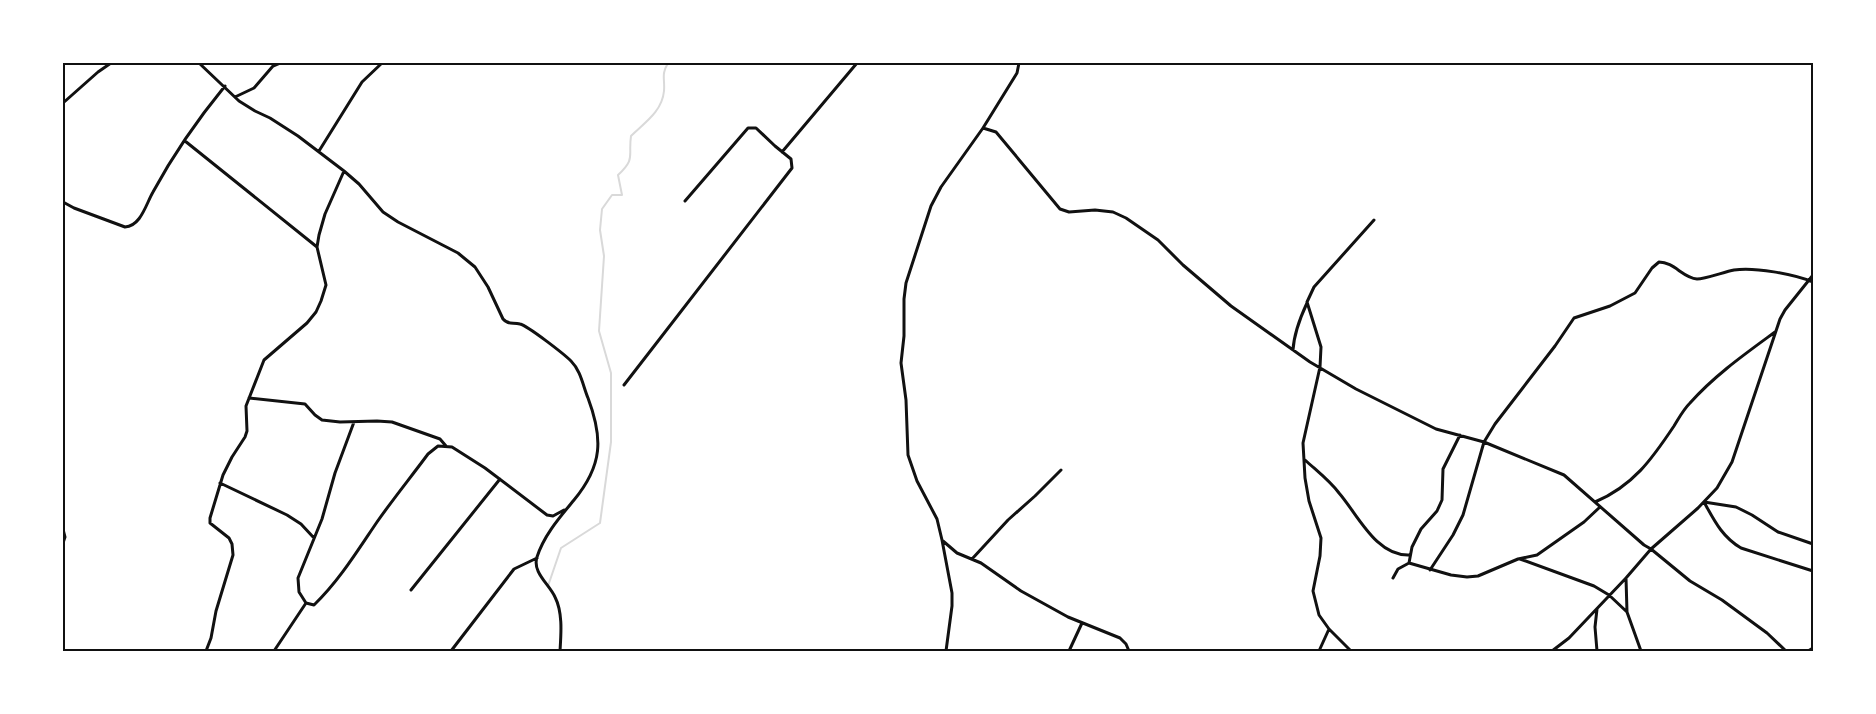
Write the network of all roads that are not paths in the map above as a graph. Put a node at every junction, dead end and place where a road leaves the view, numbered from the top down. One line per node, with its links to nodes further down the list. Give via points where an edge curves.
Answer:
1 (111, 63): 9 (street)
2 (199, 63): 7 (street)
3 (280, 63): 8 (street, via 254,88)
4 (382, 63): 12 (street, via 362,82)
5 (856, 63): 13 (street)
6 (1019, 63): 10 (street, via 1017,74)
7 (225, 86): 8 (street); 11 (street)
8 (235, 97): 12 (street)
9 (63, 103)
10 (983, 128): 23 (street, via 996,132 1060,209 1113,212 1126,218 1158,240 1231,306); 41 (street, via 931,206 904,299 901,363 908,455 937,519)
11 (185, 141): 16 (street, via 136,223 129,227); 18 (street)
12 (319, 151): 14 (street)
13 (782, 152): 15 (street, via 756,128 748,128); 25 (street, via 791,159 792,168)
14 (344, 171): 18 (street, via 325,214); 38 (street, via 383,212 458,253 475,267 503,320 521,324 572,362 595,417 599,440 588,479)
15 (685, 201)
16 (63, 202)
17 (1374, 220): 21 (street, via 1314,287)
18 (317, 248): 26 (street, via 326,285 316,312 264,360)
19 (1813, 275): 20 (street)
20 (1811, 281): 22 (street, via 1785,310); 29 (street, via 1788,273 1737,269 1700,279 1667,262 1659,262 1635,293 1574,318)
21 (1307, 302): 23 (street); 24 (street, via 1321,347)
22 (1777, 330): 35 (street, via 1704,388 1628,484); 36 (street, via 1732,462)
23 (1293, 350): 24 (street)
24 (1320, 367): 28 (street, via 1385,405 1436,429); 31 (street, via 1303,443)
25 (624, 385)
26 (249, 398): 27 (street, via 302,403 322,420); 34 (street, via 245,437)
27 (354, 421): 30 (street, via 392,422 440,439); 40 (street)
28 (1460, 435): 29 (street); 45 (street, via 1443,469 1442,500 1421,529)
29 (1484, 442): 35 (street, via 1564,475); 50 (street, via 1463,515)
30 (447, 446): 33 (street); 56 (street, via 438,446 428,454 322,597 314,604)
31 (1305, 460): 45 (street, via 1338,490 1375,540 1389,551); 60 (street, via 1309,501 1321,538 1312,591 1319,615)
32 (1061, 470): 47 (street)
33 (500, 479): 38 (street, via 547,515); 54 (street)
34 (220, 483): 40 (street, via 287,515); 62 (street, via 210,523 229,538 233,555)
35 (1595, 502): 37 (street)
36 (1704, 502): 43 (street, via 1736,507 1778,532); 44 (street); 51 (street, via 1730,542)
37 (1600, 507): 44 (street); 48 (street, via 1537,555)
38 (566, 510): 46 (street)
39 (63, 529): 42 (street)
40 (314, 538): 56 (street, via 298,578)
41 (942, 540): 47 (street); 66 (street, via 952,593)
42 (63, 543)
43 (1813, 544)
44 (1651, 549): 53 (street); 74 (street)
45 (1409, 555): 49 (street)
46 (537, 558): 64 (street, via 514,569); 65 (street, via 538,572 559,612)
47 (972, 559): 59 (street, via 1021,591)
48 (1518, 559): 50 (street, via 1467,578); 55 (street, via 1594,586)
49 (1409, 563): 50 (street); 52 (street, via 1398,568)
50 (1430, 570)
51 (1813, 571)
52 (1393, 578)
53 (1626, 578): 55 (street); 58 (street)
54 (411, 590)
55 (1608, 595): 57 (street); 58 (street)
56 (306, 603): 63 (street)
57 (1596, 609): 71 (street); 72 (street)
58 (1627, 612): 73 (street)
59 (1082, 623): 67 (street); 68 (street, via 1120,638)
60 (1329, 630): 69 (street); 70 (street)
61 (1813, 648): 75 (street)
62 (206, 651)
63 (274, 651)
64 (451, 651)
65 (560, 651)
66 (946, 651)
67 (1069, 651)
68 (1129, 651)
69 (1319, 651)
70 (1352, 651)
71 (1552, 651)
72 (1597, 651)
73 (1641, 651)
74 (1786, 651)
75 (1808, 651)

